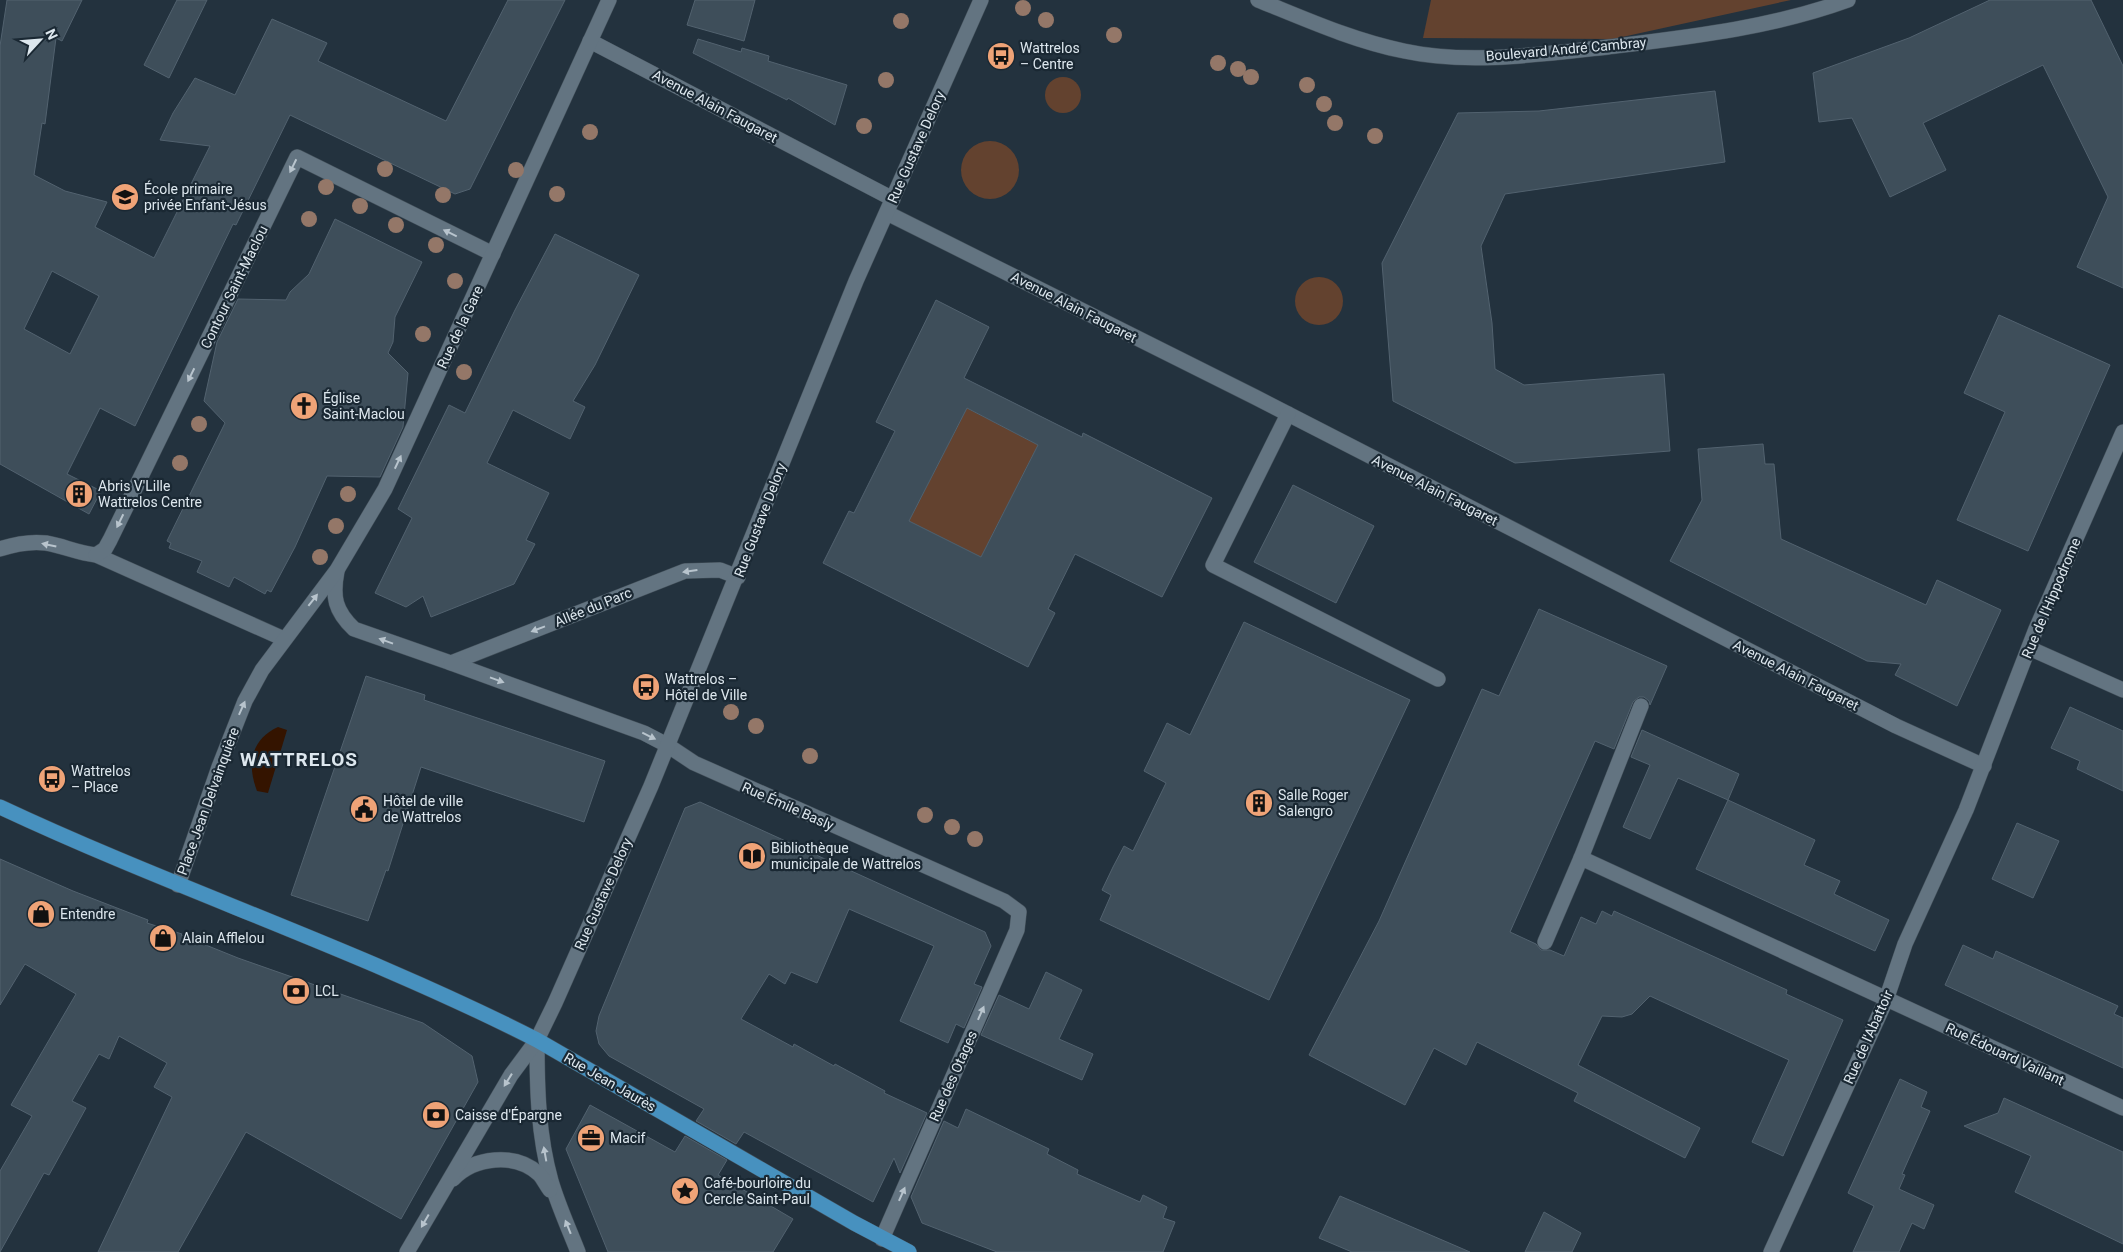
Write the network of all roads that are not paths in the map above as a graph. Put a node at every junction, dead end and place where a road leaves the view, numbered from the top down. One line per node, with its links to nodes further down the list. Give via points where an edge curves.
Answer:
1 (609, 0): 5 (street, Rue de la Gare)
2 (981, 0): 6 (street, Rue Gustave Delory)
3 (1258, 0): 4 (street, Boulevard André Cambray, via 1341,32 1404,51 1478,56 1562,52 1726,31 1820,10)
4 (1848, 0)
5 (590, 41): 6 (street, Avenue Alain Faugaret); 7 (street, Rue de la Gare)
6 (890, 206): 8 (street, Avenue Alain Faugaret); 13 (street, Rue Gustave Delory, via 825,355)
7 (493, 254): 11 (street, Contour Saint-Maclou, one-way to 11, via 297,157 110,540); 12 (street, Rue de la Gare, one-way to 7, via 385,489)
8 (1288, 414): 17 (street, via 1213,565); 21 (street, Avenue Alain Faugaret, via 1896,726)
9 (2123, 432): 15 (street, Rue de l'Hippodrome)
10 (0, 549): 11 (street, one-way to 10, via 79,554 48,543 29,542)
11 (96, 555): 14 (street)
12 (337, 570): 14 (street, Rue de la Gare, one-way to 12); 16 (street, one-way to 12, via 354,629 342,618 336,605 334,586)
13 (738, 577): 16 (street, Allée du Parc, one-way to 16, via 720,570 685,571); 20 (street, Rue Gustave Delory)
14 (284, 639): 24 (street, Place Jean Delvainquière, one-way to 14, via 236,722 262,670)
15 (2029, 648): 18 (street); 21 (street, Rue de l'Hippodrome)
16 (451, 663): 20 (street, one-way to 20, via 644,733)
17 (1438, 679)
18 (2123, 690)
19 (1641, 706): 23 (street)
20 (667, 745): 25 (street, Rue Émile Basly, via 694,763 1004,901); 29 (street, Rue Gustave Delory)
21 (1984, 766): 28 (street, Rue de l'Abattoir, via 1905,944)
22 (0, 807): 24 (main road, Place Jean Delvainquière)
23 (1580, 858): 27 (street); 28 (street, Rue Édouard Vaillant)
24 (178, 885): 26 (main road, Place Jean Delvainquière)
25 (1019, 912): 33 (street, Rue des Otages, one-way to 25, via 1017,930)
26 (300, 935): 29 (main road, Rue Jean Jaurès, via 440,993)
27 (1545, 942)
28 (1886, 1000): 30 (street, Rue Édouard Vaillant); 37 (street, Rue de l'Abattoir)
29 (537, 1040): 31 (street, one-way to 31, via 511,1075); 32 (street, one-way to 29, via 545,1156 540,1120); 33 (main road, Rue Jean Jaurès)
30 (2123, 1108)
31 (443, 1189): 32 (street, via 460,1171 477,1163 494,1159 512,1161 539,1174); 34 (street, one-way to 34)
32 (558, 1202): 35 (street, one-way to 32)
33 (882, 1238): 36 (main road, Rue Jean Jaurès)
34 (407, 1252)
35 (578, 1252)
36 (909, 1252)
37 (1771, 1252)

